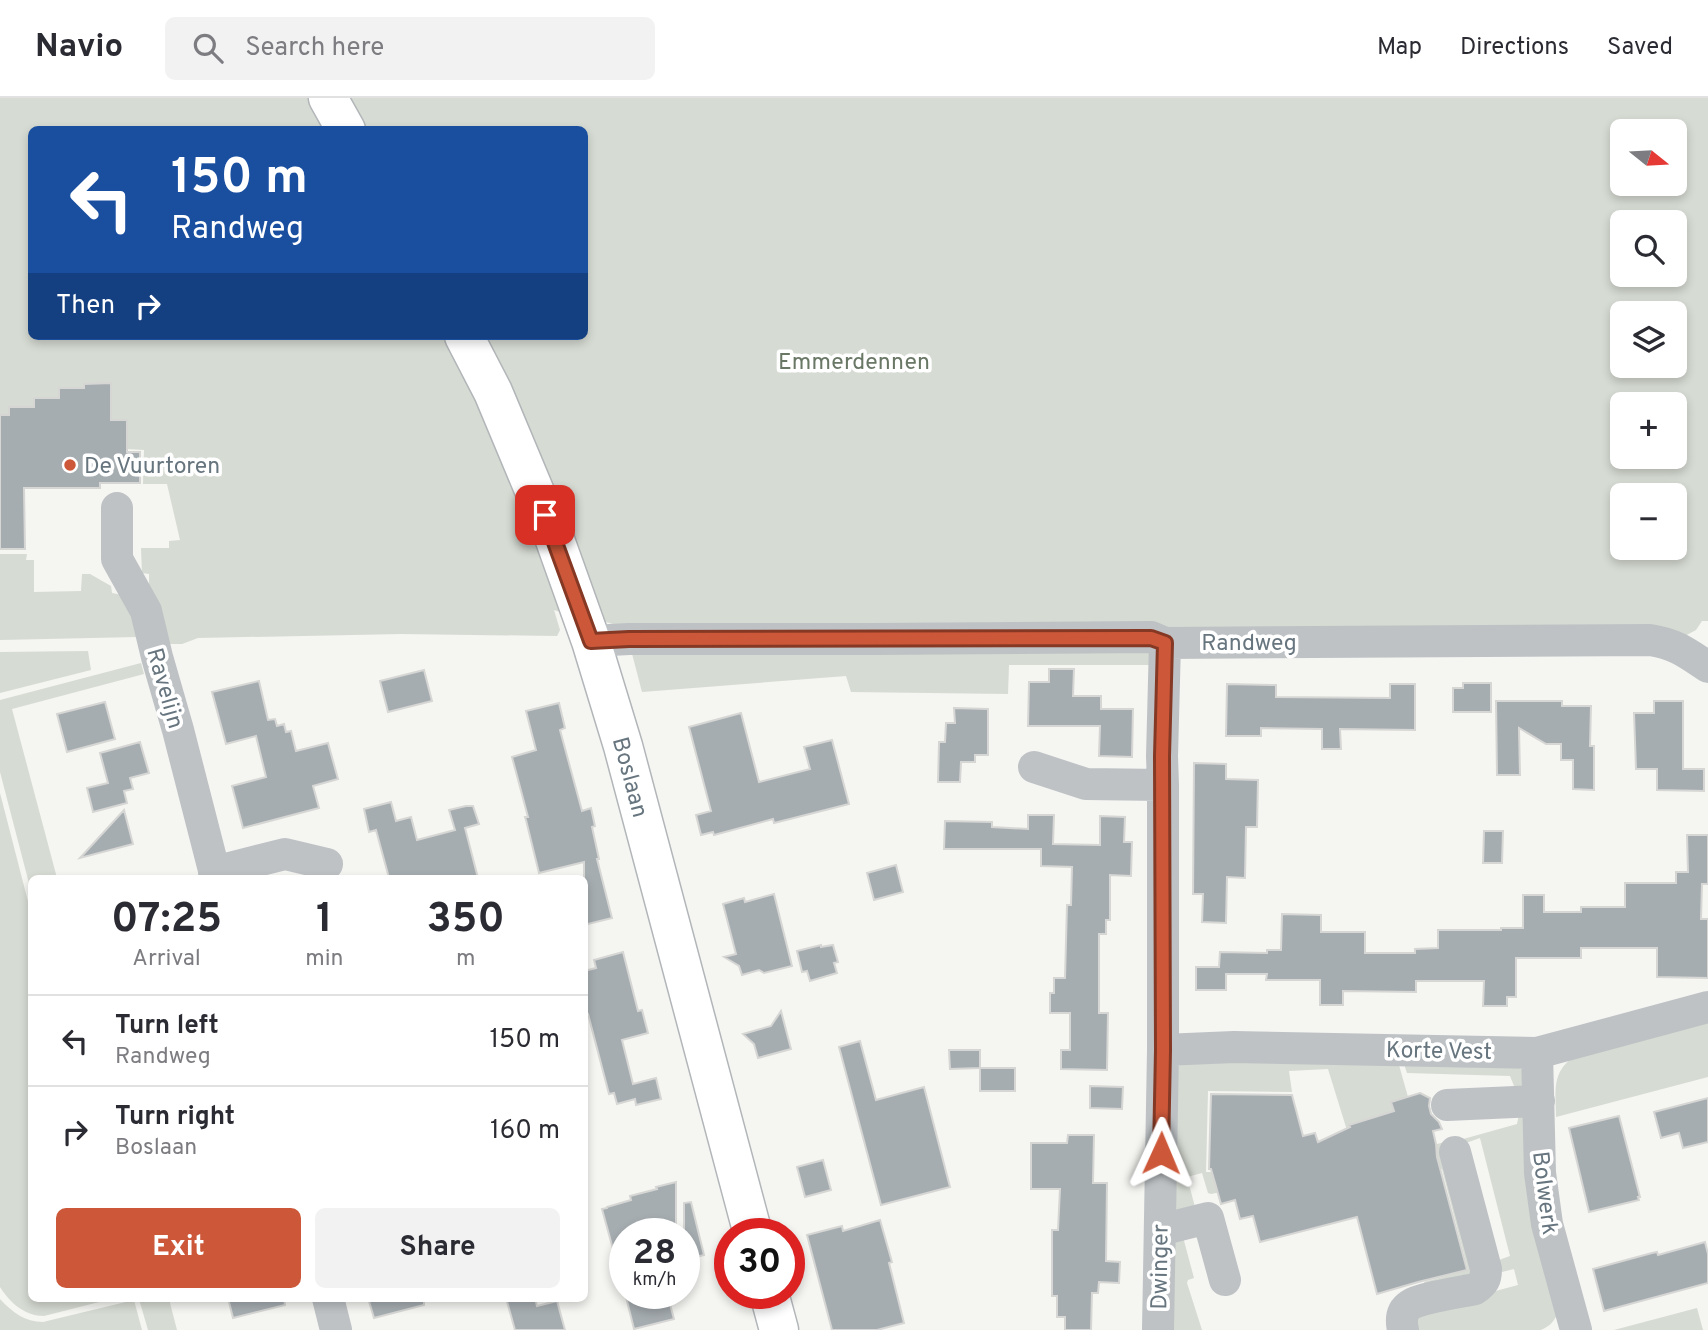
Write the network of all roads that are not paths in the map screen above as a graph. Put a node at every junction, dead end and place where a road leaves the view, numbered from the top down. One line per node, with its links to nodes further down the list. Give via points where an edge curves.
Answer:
1 (328, 98): 2 (main road)
2 (344, 126)
3 (466, 340): 5 (main road, Boslaan, via 493,391 555,540)
4 (117, 508): 11 (street, Ravelijn, via 117,559 145,611)
5 (591, 641): 6 (street, Randweg, via 1151,638); 18 (main road, Boslaan)
6 (1165, 643): 7 (street, Randweg, via 1650,640); 9 (street, Dwinger)
7 (1703, 654)
8 (1034, 767): 9 (street, via 1086,784)
9 (1163, 785): 13 (street, Dwinger)
10 (327, 864): 11 (street, Ravelijn, via 285,854)
11 (215, 875)
12 (1708, 1007): 14 (street, Korte Vest)
13 (1163, 1050): 14 (street, Korte Vest, via 1234,1047); 19 (street, Dwinger)
14 (1537, 1053): 15 (street, Bolwerk)
15 (1539, 1101): 16 (street); 27 (street, Bolwerk, via 1540,1173 1547,1224)
16 (1447, 1105)
17 (1455, 1152): 26 (street, via 1486,1277 1475,1289 1408,1306)
18 (749, 1218)
19 (1160, 1230): 20 (street, via 1208,1218); 25 (street, Dwinger)
20 (1225, 1280)
21 (329, 1302): 23 (street)
22 (773, 1309): 24 (main road)
23 (336, 1330)
24 (779, 1330)
25 (1158, 1330)
26 (1403, 1330)
27 (1576, 1330)

